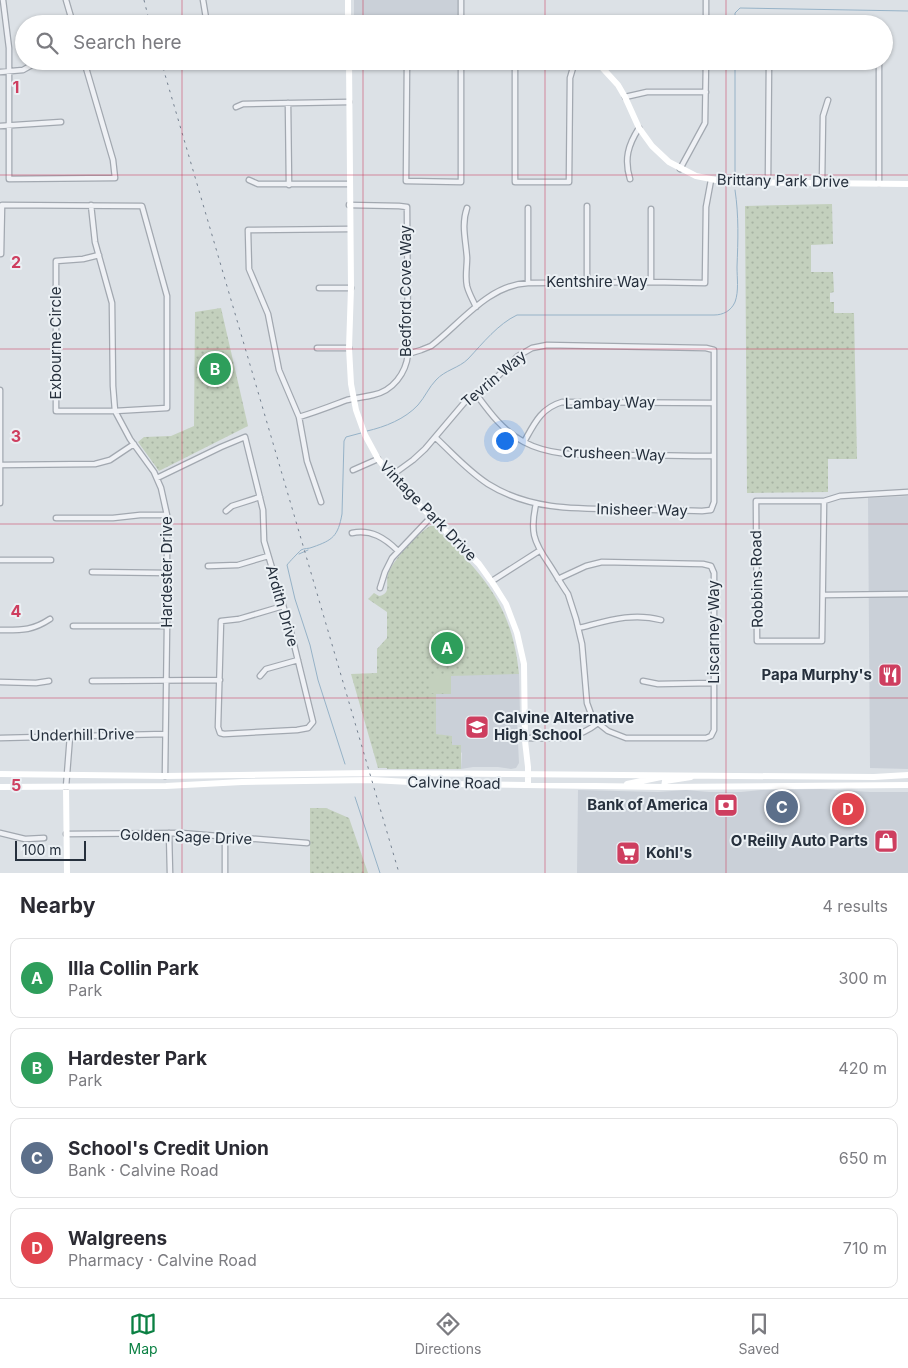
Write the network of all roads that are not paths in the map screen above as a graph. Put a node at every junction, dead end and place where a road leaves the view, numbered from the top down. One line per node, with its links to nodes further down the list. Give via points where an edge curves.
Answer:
1 (4, 0): 24 (street)
2 (66, 0): 7 (street)
3 (203, 0): 8 (street)
4 (348, 0): 9 (main road)
5 (461, 0): 10 (street)
6 (706, 0): 11 (street)
7 (70, 15)
8 (206, 15)
9 (348, 15)
10 (461, 15)
11 (706, 15)
12 (20, 70): 24 (street)
13 (87, 70): 32 (street, via 113,160 115,178 9,179)
14 (349, 70): 28 (main road, Vintage Park Drive)
15 (407, 70): 16 (street, via 406,181 461,182)
16 (461, 70)
17 (516, 70): 18 (street, via 515,182 569,182)
18 (572, 70)
19 (605, 70): 26 (main road, Brittany Park Drive)
20 (706, 70): 25 (street)
21 (769, 70): 39 (street)
22 (879, 70): 41 (street)
23 (0, 72): 24 (street)
24 (9, 72): 32 (street)
25 (706, 92): 26 (street, via 647,92); 35 (street, via 705,123)
26 (626, 97): 34 (main road, Brittany Park Drive)
27 (828, 100): 40 (street, via 824,116)
28 (349, 102): 29 (street); 42 (main road, Vintage Park Drive)
29 (288, 103): 30 (street); 44 (street)
30 (236, 107)
31 (61, 122): 32 (street)
32 (9, 125): 33 (street)
33 (0, 126)
34 (639, 128): 35 (main road, Brittany Park Drive, via 660,154); 36 (street, via 627,153)
35 (680, 169): 38 (main road, Brittany Park Drive)
36 (630, 179)
37 (249, 180): 44 (street, via 258,184)
38 (711, 180): 39 (main road, Brittany Park Drive); 54 (street, Kentshire Way, via 706,207 705,283)
39 (768, 182): 40 (main road, Brittany Park Drive)
40 (822, 182): 41 (main road, Brittany Park Drive)
41 (879, 183): 43 (main road, Brittany Park Drive)
42 (349, 184): 44 (street); 46 (main road, Vintage Park Drive)
43 (908, 184)
44 (289, 185)
45 (91, 205): 52 (street, via 2,205); 53 (street, Hardester Drive); 68 (street, via 142,206 167,296 167,408)
46 (349, 205): 51 (main road, Vintage Park Drive); 63 (street, Bedford Cove Way, via 407,207)
47 (587, 206): 56 (street)
48 (467, 208): 59 (street, via 464,217 466,281)
49 (528, 208): 55 (street)
50 (651, 209): 54 (street)
51 (349, 229): 58 (main road, Vintage Park Drive); 69 (street, via 248,230 249,269 268,314 279,370)
52 (0, 254)
53 (99, 255): 68 (street, Hardester Drive, via 113,309); 68 (street, Exbourne Circle, via 56,261 56,411)
54 (651, 282): 56 (street, Kentshire Way)
55 (528, 283): 56 (street, Kentshire Way); 59 (street, Kentshire Way, via 502,289)
56 (587, 283)
57 (318, 288): 58 (street)
58 (351, 288): 61 (main road, Vintage Park Drive)
59 (476, 307): 63 (street, Kentshire Way, via 431,346)
60 (317, 348): 61 (street)
61 (349, 348): 66 (main road, Vintage Park Drive)
62 (714, 350): 65 (street, Tevrin Way, via 542,345 522,353); 67 (street, Inisheer Way)
63 (408, 354): 66 (street, Bedford Cove Way, via 402,374 391,386 377,394)
64 (0, 390): 75 (street)
65 (476, 394): 70 (street, Tevrin Way, via 464,403); 71 (street, Crusheen Way, via 501,426)
66 (353, 399): 69 (street, Bedford Cove Way); 74 (main road, Vintage Park Drive)
67 (714, 403): 71 (street, Lambay Way, via 562,402 540,416); 73 (street, Inisheer Way)
68 (115, 411): 72 (street, Hardester Drive)
69 (299, 417): 83 (street, via 307,461)
70 (436, 438): 77 (street, Tevrin Way); 84 (street, Inisheer Way, via 487,483)
71 (524, 442): 73 (street, Crusheen Way, via 566,454)
72 (134, 444): 75 (street, via 110,460 95,464); 78 (street, Hardester Drive)
73 (714, 456): 84 (street, Inisheer Way, via 714,502 711,510 564,508)
74 (378, 459): 76 (street); 77 (main road, Vintage Park Drive)
75 (0, 465): 82 (street)
76 (353, 470)
77 (391, 476): 87 (main road, Vintage Park Drive)
78 (157, 478): 80 (street, Ardith Drive, via 245,437); 86 (street, Hardester Drive)
79 (908, 492): 81 (street, Robbins Road, via 840,496)
80 (260, 497): 85 (street); 92 (street, Ardith Drive)
81 (824, 501): 102 (street, Robbins Road); 102 (street, Robbins Road, via 756,501 758,641 822,641)
82 (0, 502)
83 (321, 502)
84 (536, 504): 91 (street, via 533,533)
85 (226, 511)
86 (167, 515): 88 (street); 97 (street, Hardester Drive)
87 (431, 517): 90 (street); 99 (main road, Vintage Park Drive)
88 (56, 518)
89 (352, 533): 90 (street, via 378,535)
90 (398, 550): 100 (street)
91 (539, 551): 98 (street); 99 (street)
92 (268, 556): 95 (street, via 238,565); 103 (street, Ardith Drive)
93 (0, 560): 94 (street)
94 (50, 560)
95 (208, 566)
96 (92, 572): 97 (street)
97 (168, 573): 107 (street, Hardester Drive)
98 (558, 579): 108 (street, via 568,594); 118 (street, Liscarney Way, via 602,562 711,566 714,573)
99 (492, 581): 123 (main road, Vintage Park Drive, via 510,614 522,654)
100 (380, 588)
101 (908, 594): 102 (street)
102 (823, 595)
103 (283, 606): 110 (street, Ardith Drive); 114 (street, via 221,621)
104 (50, 619): 109 (street, via 32,629)
105 (661, 620): 108 (street, via 624,617)
106 (73, 626): 107 (street)
107 (167, 626): 113 (street, Hardester Drive)
108 (579, 628): 119 (street, via 587,703)
109 (0, 630)
110 (298, 660): 111 (street, via 266,669); 114 (street, Ardith Drive, via 313,718 312,726 308,728 220,733)
111 (260, 676)
112 (49, 680): 117 (street)
113 (165, 680): 114 (street); 115 (street); 120 (street, Hardester Drive)
114 (220, 680)
115 (92, 681)
116 (643, 681): 118 (street, via 658,684)
117 (0, 682)
118 (713, 683): 119 (street, Liscarney Way, via 714,730 706,738 626,738)
119 (598, 723): 123 (street, via 575,736)
120 (164, 734): 121 (street, Underhill Drive); 130 (street, Hardester Drive)
121 (70, 736): 122 (street, Underhill Drive); 129 (street)
122 (0, 738)
123 (525, 738): 125 (main road, Vintage Park Drive)
124 (0, 774): 129 (main road, Calvine Road)
125 (528, 774): 126 (main road, Calvine Road); 130 (main road, Calvine Road); 132 (main road, Vintage Park Drive)
126 (662, 775): 127 (main road, Calvine Road); 135 (main road)
127 (697, 775): 131 (main road, Calvine Road); 138 (main road, via 668,780)
128 (908, 775): 131 (main road, Calvine Road)
129 (67, 776): 130 (main road, Calvine Road); 137 (street)
130 (165, 776)
131 (787, 776): 136 (main road, via 778,780 756,780)
132 (528, 784): 135 (main road, Calvine Road); 137 (main road, Calvine Road, via 354,780)
133 (908, 785): 136 (main road, Calvine Road)
134 (0, 786): 137 (main road, Calvine Road)
135 (624, 786): 138 (main road, Calvine Road)
136 (752, 786): 138 (main road, Calvine Road)
137 (66, 787): 141 (main road)
138 (664, 787)
139 (169, 833): 141 (street, Golden Sage Drive); 142 (street, Golden Sage Drive); 146 (street)
140 (0, 834): 143 (street, via 25,839)
141 (66, 834): 145 (main road)
142 (225, 837): 144 (street, Golden Sage Drive); 147 (street)
143 (44, 838)
144 (307, 843)
145 (67, 873)
146 (170, 873)
147 (225, 873)

